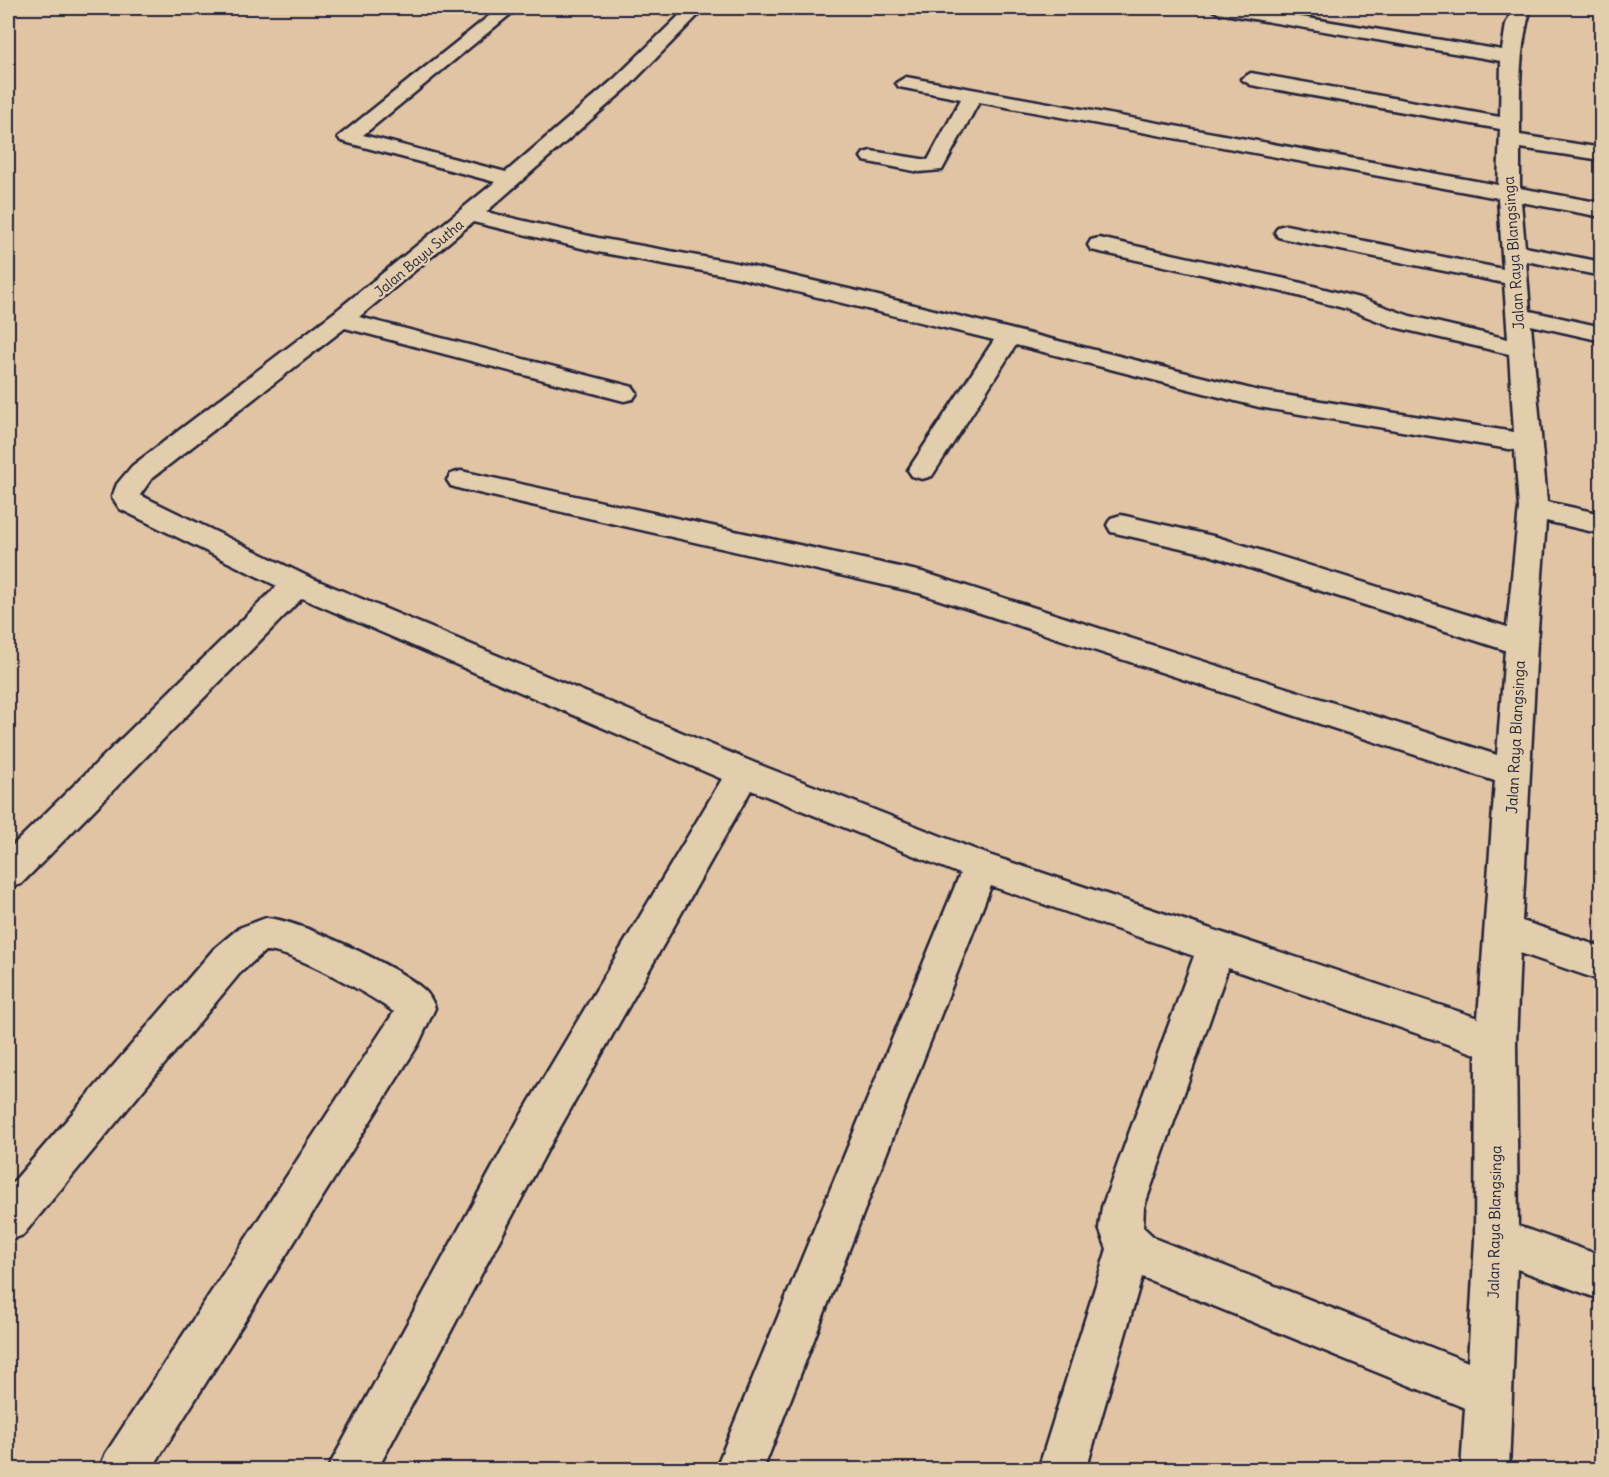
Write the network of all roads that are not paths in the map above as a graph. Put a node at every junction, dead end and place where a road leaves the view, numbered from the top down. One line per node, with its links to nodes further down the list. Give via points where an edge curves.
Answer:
1 (509, 8): 12 (street, via 348,137)
2 (696, 8): 12 (street, Jalan Bayu Sutha, via 655,53)
3 (1218, 8): 5 (street)
4 (1522, 8): 5 (street, Jalan Raya Blangsinga, via 1515,24)
5 (1511, 57): 9 (street, Jalan Raya Blangsinga)
6 (1251, 79): 9 (street)
7 (906, 83): 8 (street)
8 (973, 95): 11 (street, via 935,166); 13 (street)
9 (1509, 132): 10 (street); 13 (street, Jalan Raya Blangsinga)
10 (1602, 154)
11 (871, 157)
12 (512, 180): 15 (street, Jalan Bayu Sutha)
13 (1509, 193): 14 (street); 18 (street, Jalan Raya Blangsinga)
14 (1602, 210)
15 (470, 215): 21 (street, Jalan Bayu Sutha); 23 (street, via 598,245 736,270)
16 (1286, 232): 18 (street)
17 (1100, 245): 24 (street, via 1286,286 1355,304 1403,322)
18 (1513, 265): 19 (street); 20 (street, Jalan Raya Blangsinga)
19 (1602, 269)
20 (1518, 315): 22 (street); 24 (street, Jalan Raya Blangsinga)
21 (343, 320): 25 (street); 32 (street, Jalan Bayu Sutha, via 142,472 127,491 130,502)
22 (1602, 334)
23 (1010, 335): 26 (street, via 1259,399); 27 (street)
24 (1520, 349): 26 (street, Jalan Raya Blangsinga, via 1527,402)
25 (624, 393)
26 (1526, 443): 29 (street, Jalan Raya Blangsinga)
27 (922, 470)
28 (461, 480): 35 (street, via 922,583)
29 (1533, 508): 30 (street); 33 (street, Jalan Raya Blangsinga)
30 (1602, 524)
31 (1121, 525): 33 (street, via 1207,544)
32 (298, 584): 34 (street); 37 (street)
33 (1521, 643): 35 (street, Jalan Raya Blangsinga)
34 (743, 773): 36 (street); 48 (street, via 534,1133)
35 (1514, 774): 38 (street, Jalan Raya Blangsinga)
36 (981, 867): 39 (street); 49 (street)
37 (8, 873)
38 (1504, 931): 40 (street); 41 (street, Jalan Raya Blangsinga)
39 (1217, 945): 41 (street); 44 (street, via 1121,1214 1122,1235)
40 (1602, 964)
41 (1496, 1042): 43 (street, Jalan Raya Blangsinga)
42 (8, 1220): 47 (street, via 227,961 255,936 272,933 284,937 389,988 412,1001 416,1008)
43 (1497, 1240): 45 (street); 46 (street, Jalan Raya Blangsinga)
44 (1129, 1248): 46 (street); 50 (street)
45 (1602, 1278)
46 (1489, 1394): 51 (street, Jalan Raya Blangsinga)
47 (123, 1470)
48 (351, 1470)
49 (739, 1470)
50 (1062, 1470)
51 (1485, 1470)

